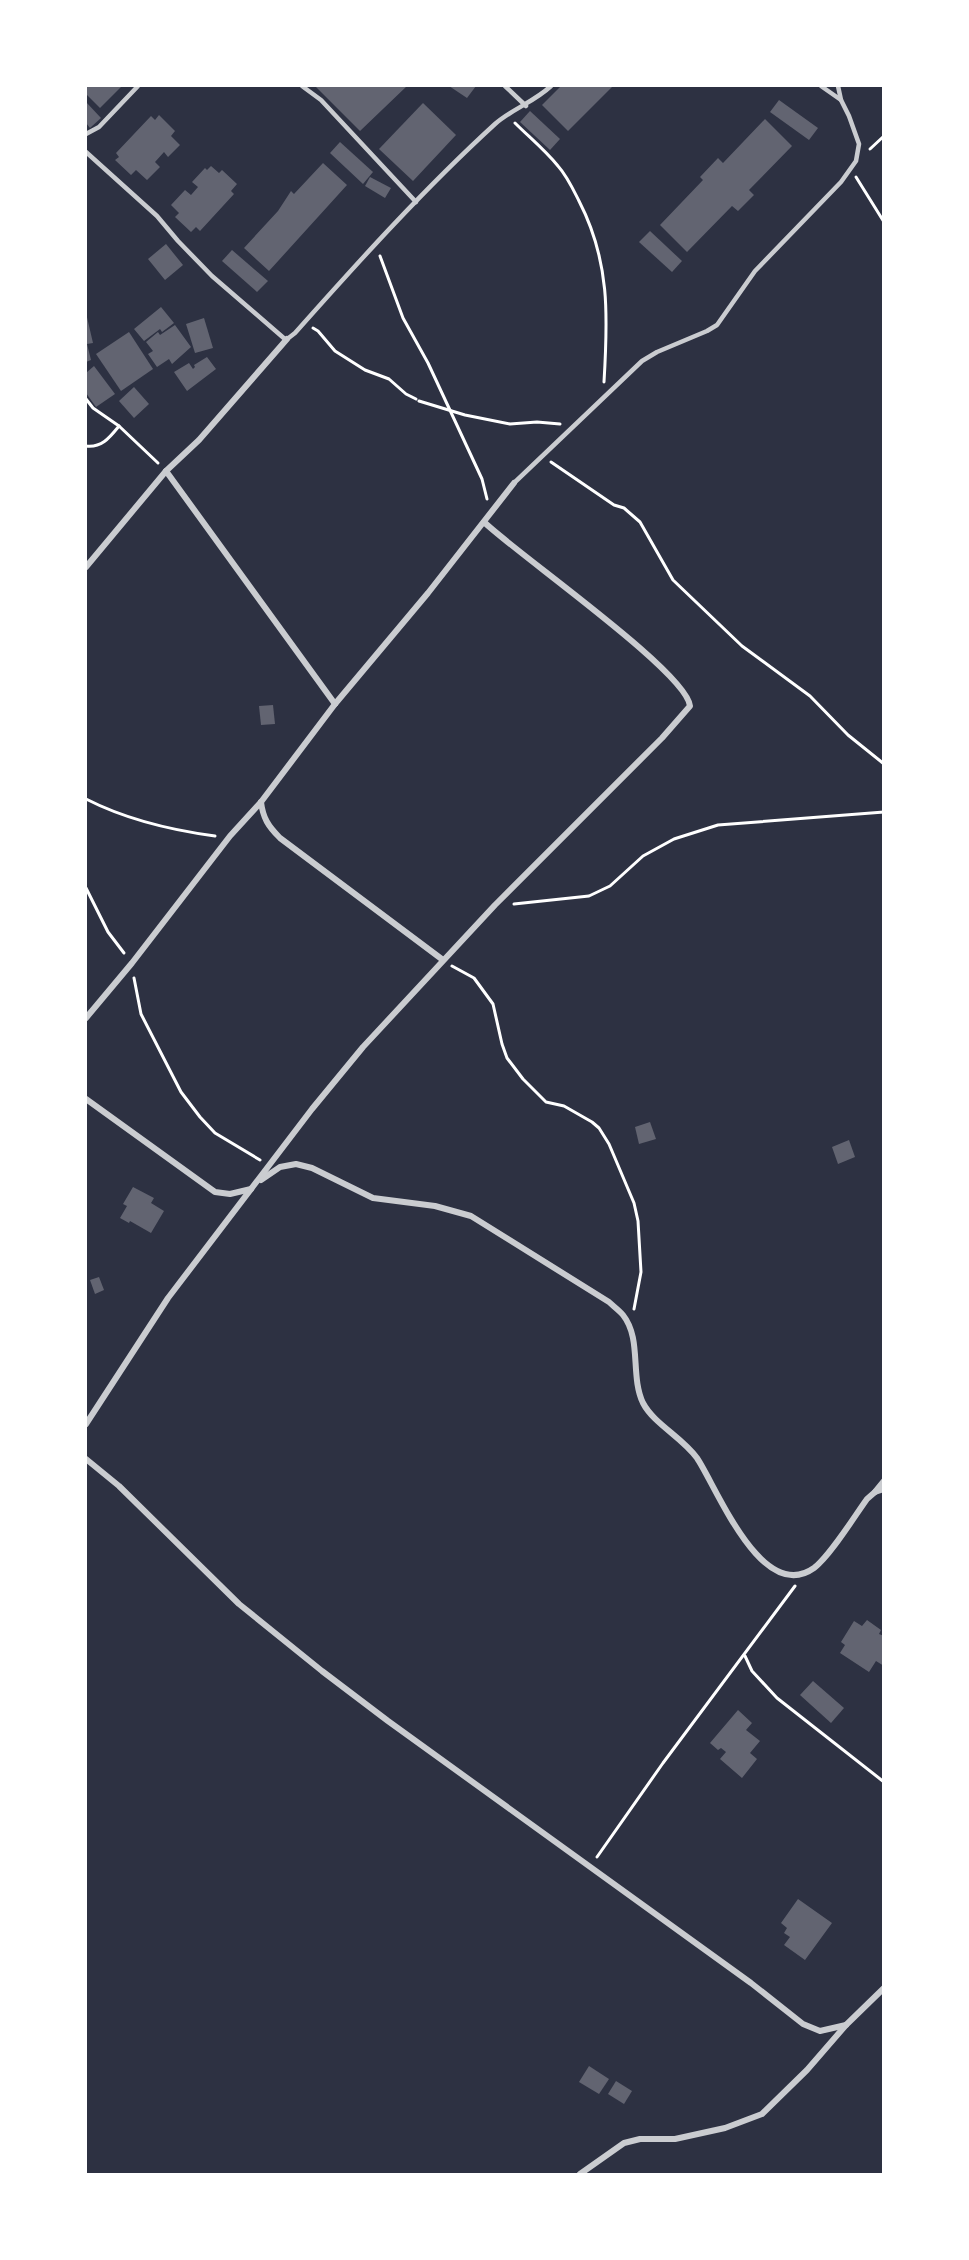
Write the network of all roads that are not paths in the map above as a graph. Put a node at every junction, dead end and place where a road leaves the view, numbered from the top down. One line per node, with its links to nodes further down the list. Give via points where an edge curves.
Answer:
1 (138, 86): 9 (lane, via 99,127)
2 (302, 86): 11 (lane, via 321,100)
3 (505, 86): 8 (lane)
4 (551, 86): 8 (lane)
5 (821, 86): 7 (lane)
6 (838, 86): 7 (lane)
7 (841, 100): 14 (lane, via 859,144 856,161 841,182 755,271 717,325 642,361)
8 (526, 106): 11 (lane, via 497,123)
9 (86, 134)
10 (86, 152): 12 (lane, via 157,216 212,276)
11 (416, 202): 12 (lane)
12 (287, 339): 13 (street, via 199,440)
13 (166, 471): 16 (street); 17 (street)
14 (514, 483): 15 (street)
15 (484, 522): 17 (street); 19 (street, via 648,655 685,692 690,703 662,738)
16 (86, 567)
17 (335, 704): 18 (street)
18 (261, 802): 19 (street, via 262,816 280,837); 20 (street)
19 (443, 960): 22 (street, via 363,1047)
20 (86, 1018)
21 (86, 1099): 22 (street, via 215,1192 230,1194)
22 (251, 1189): 23 (street, via 168,1298); 27 (street, via 280,1167 296,1164 312,1168 373,1198 435,1206 471,1216 592,1290 623,1315 630,1329 643,1403 651,1415 687,1445 740,1535 775,1569 802,1574 815,1567)
23 (86, 1424)
24 (86, 1459): 29 (street, via 119,1486 239,1604 388,1721 803,2024 820,2031)
25 (884, 1480): 27 (street)
26 (884, 1489): 27 (street)
27 (875, 1492)
28 (884, 1988): 29 (street)
29 (846, 2025): 30 (street, via 762,2114 675,2139 624,2143)
30 (580, 2175)

